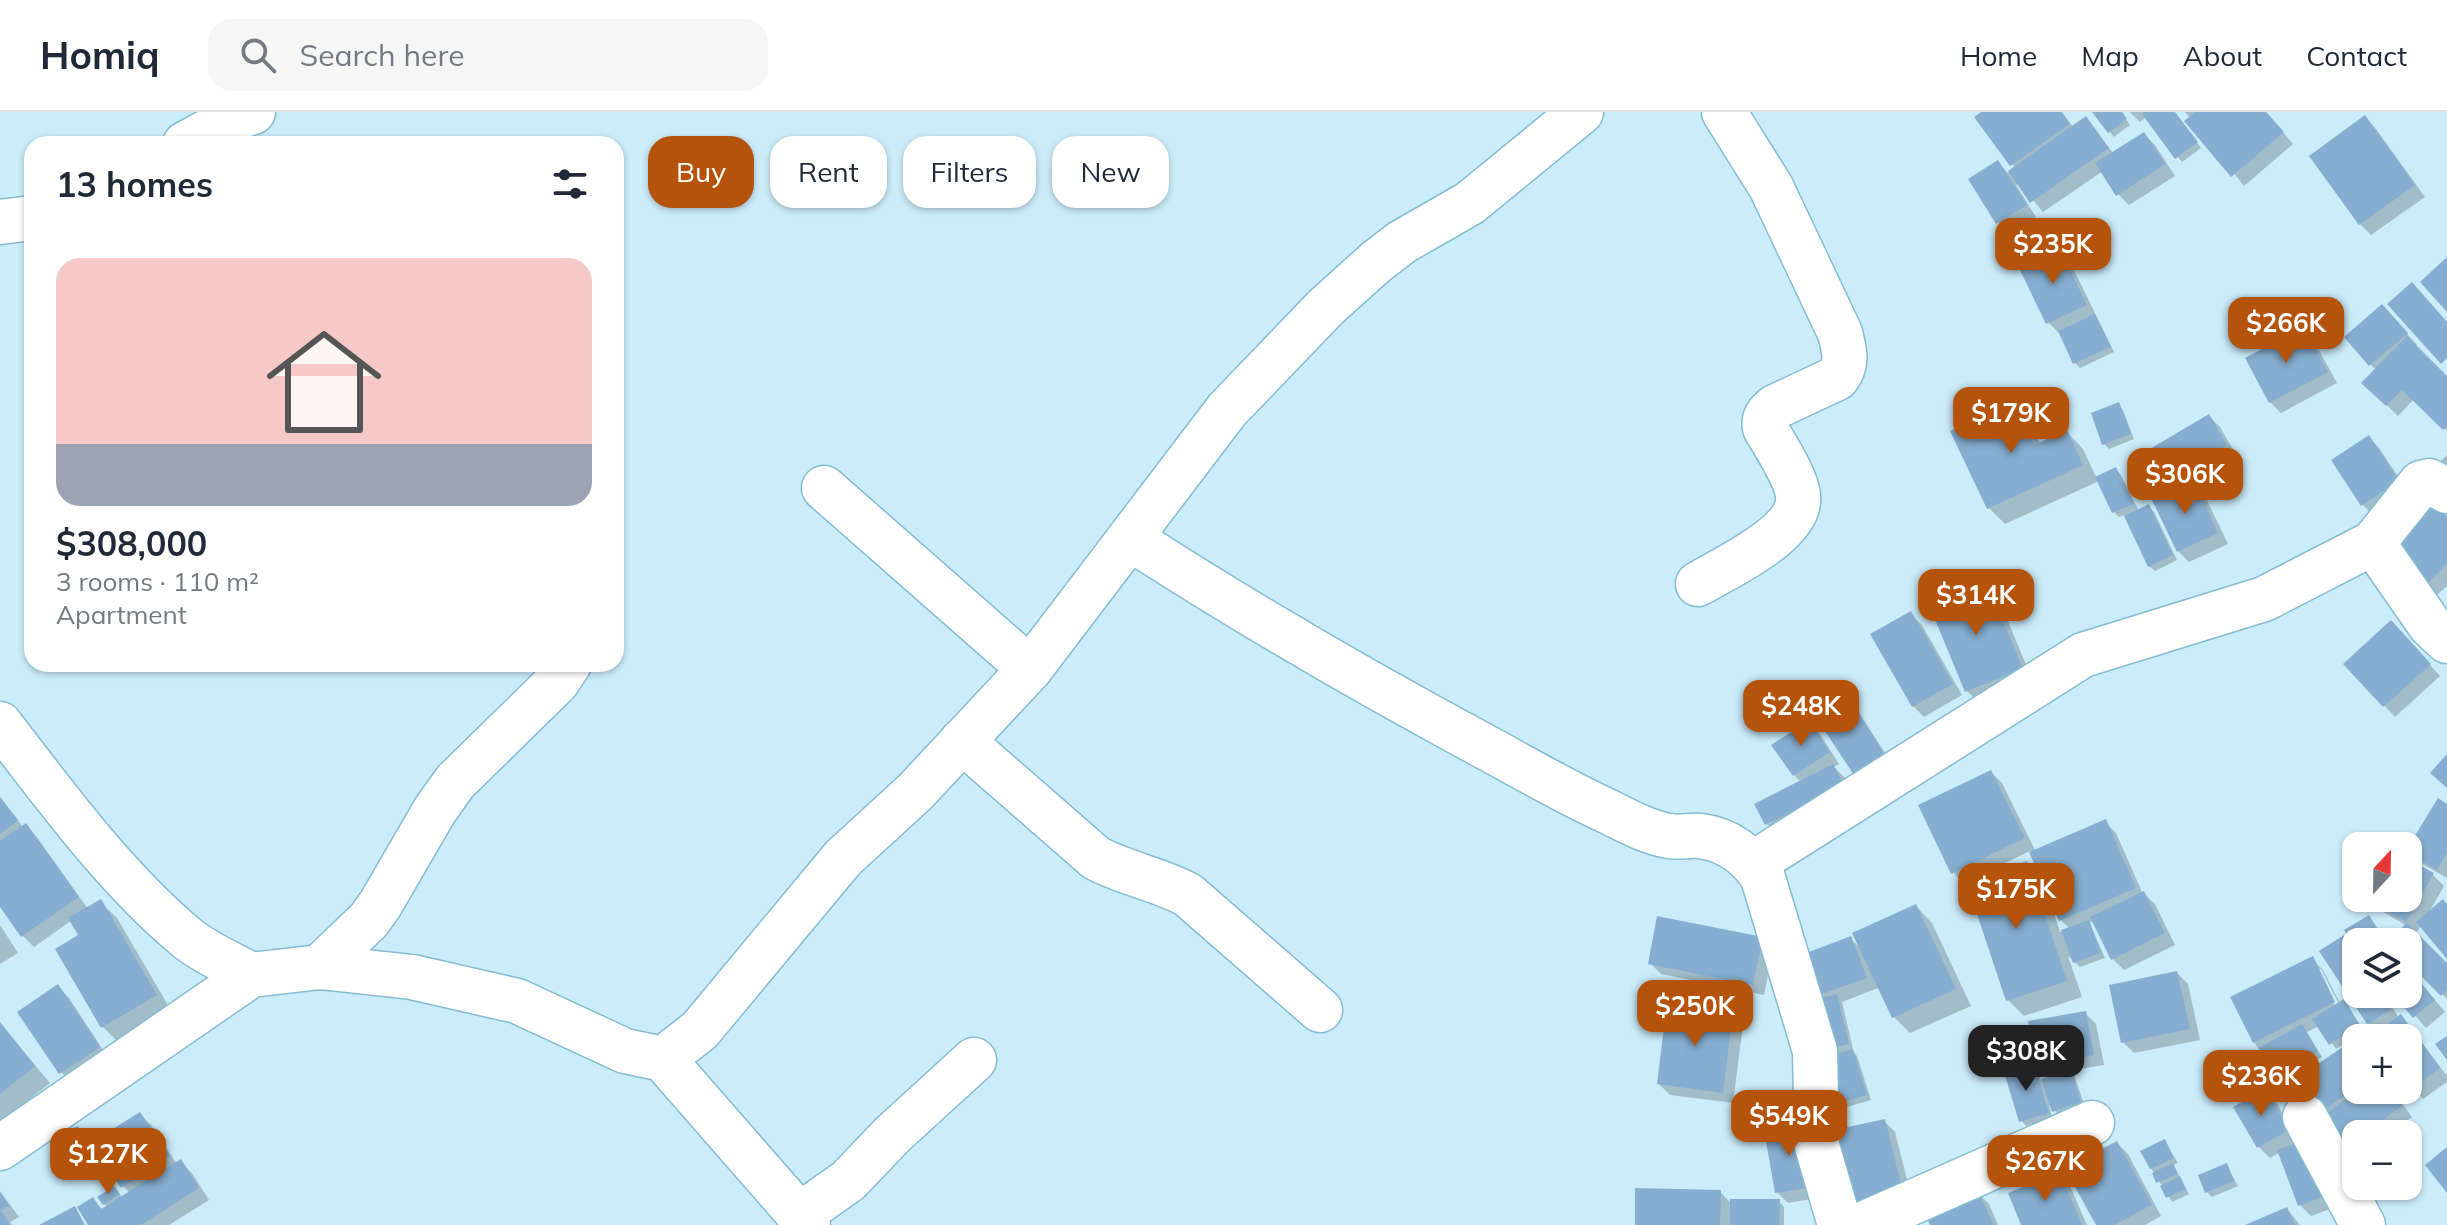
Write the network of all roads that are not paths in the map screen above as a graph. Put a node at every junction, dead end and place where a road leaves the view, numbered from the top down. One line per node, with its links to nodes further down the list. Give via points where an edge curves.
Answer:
1 (253, 112): 4 (street)
2 (1581, 112): 9 (street, via 1470,203 1402,242 1326,307 1227,410)
3 (1724, 112): 11 (street, via 1771,187 1840,333 1846,359 1837,378 1775,407 1763,421 1798,492 1790,522 1775,538)
4 (200, 136)
5 (24, 219): 6 (street)
6 (0, 222)
7 (824, 488): 13 (street)
8 (2447, 491): 10 (street, via 2429,481 2421,483)
9 (1131, 539): 13 (street); 17 (street, via 1373,686 1600,808 1646,830 1715,840)
10 (2373, 543): 12 (street); 17 (street, via 2264,599 2083,655)
11 (1698, 584)
12 (2447, 641)
13 (1030, 669): 16 (street)
14 (564, 672): 18 (street, via 455,782 369,920)
15 (0, 724): 19 (street, via 138,890 188,939)
16 (962, 741): 20 (street, via 1096,858 1188,895); 21 (street, via 843,858 700,1030)
17 (1754, 863): 27 (street, via 1815,1051 1817,1146)
18 (320, 967): 19 (street); 21 (street, via 412,977 517,1001 625,1051)
19 (251, 975): 25 (street)
20 (1320, 1010)
21 (663, 1059): 26 (street)
22 (974, 1060): 26 (street)
23 (2305, 1117): 29 (street)
24 (2092, 1123): 28 (street)
25 (0, 1148)
26 (805, 1220)
27 (1840, 1225)
28 (1861, 1225)
29 (2363, 1225)

